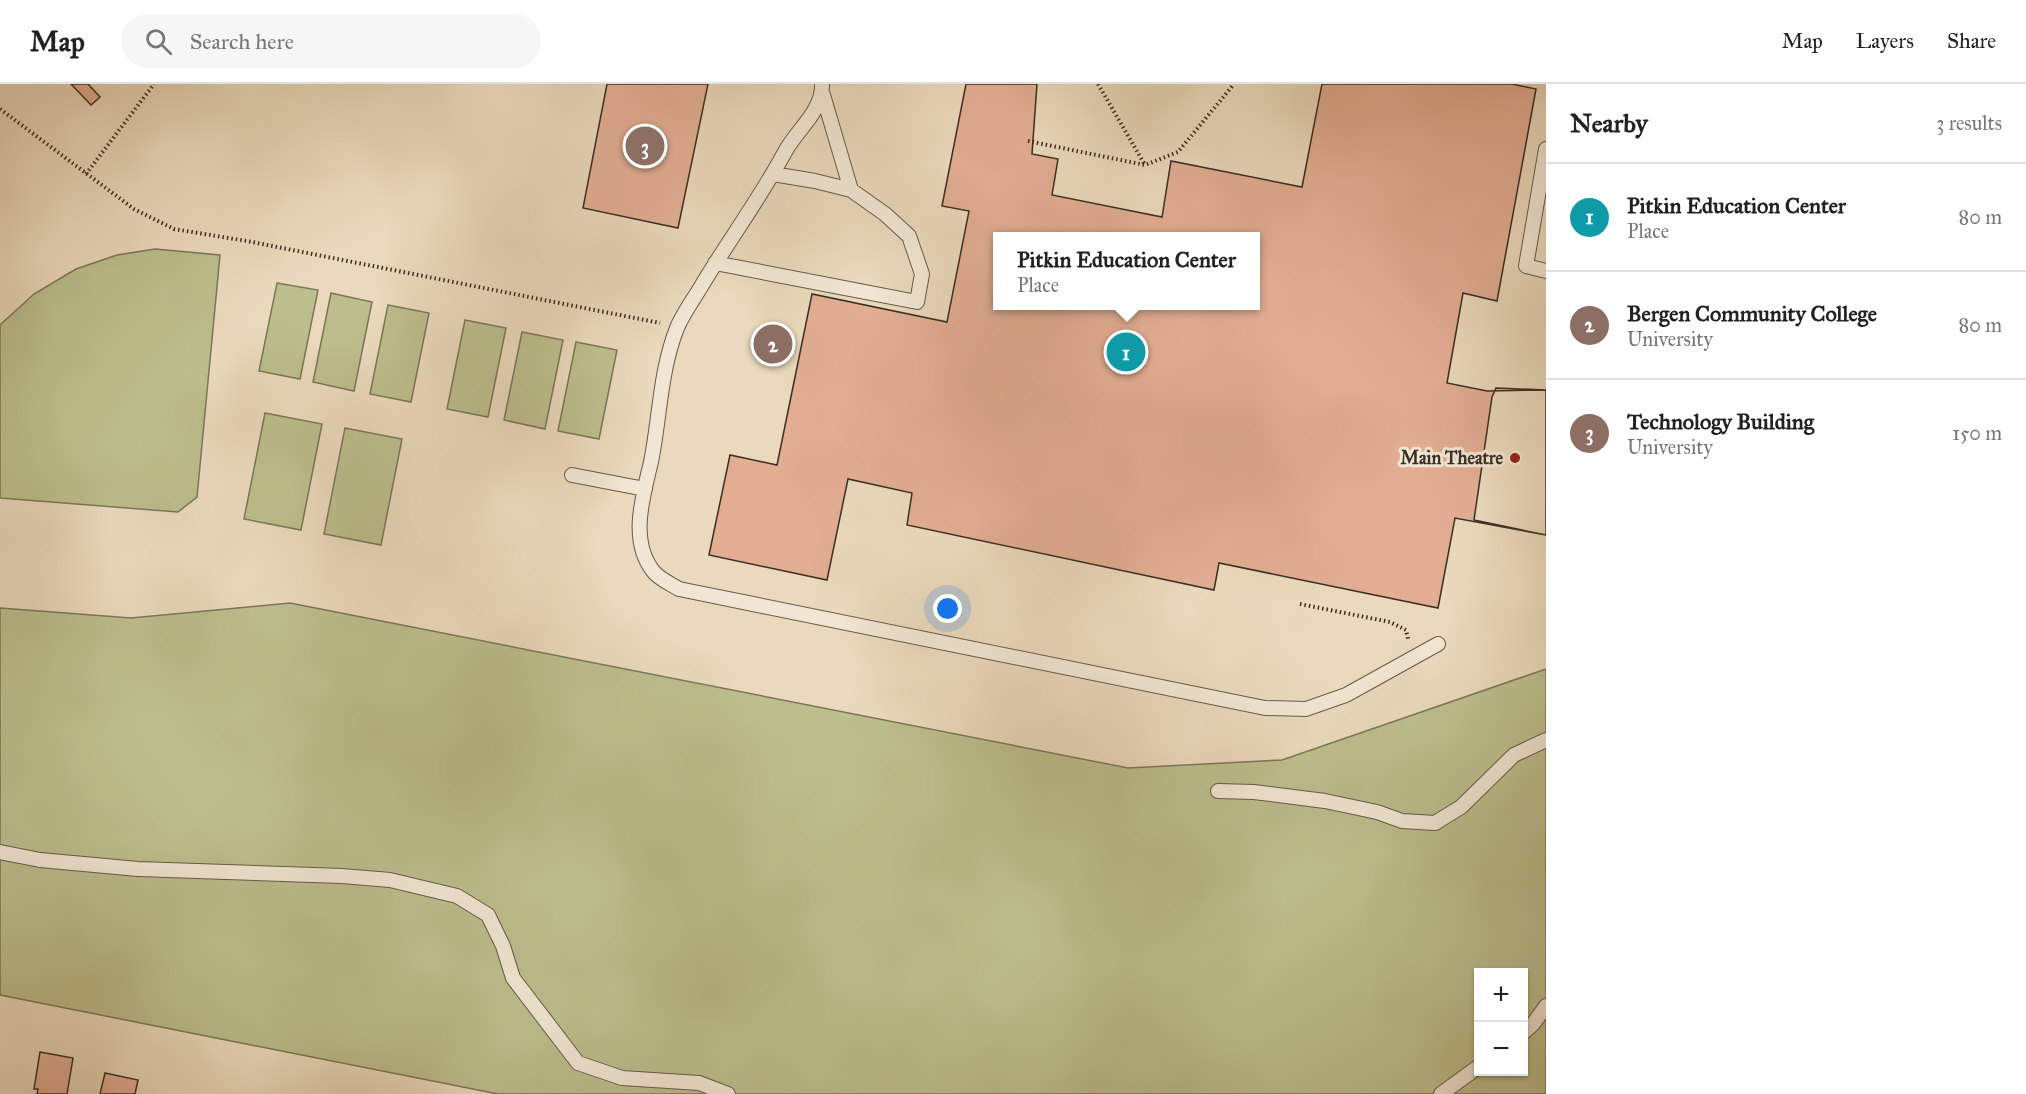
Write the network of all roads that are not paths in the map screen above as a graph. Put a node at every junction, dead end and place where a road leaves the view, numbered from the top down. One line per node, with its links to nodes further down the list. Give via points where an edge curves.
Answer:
1 (822, 90): 3 (lane, via 807,123); 4 (lane)
2 (1546, 149): 6 (lane, via 1526,266)
3 (773, 174): 4 (lane); 5 (lane)
4 (851, 190): 5 (lane, via 909,236 922,274 917,302)
5 (715, 263): 8 (lane, via 678,326 665,364)
6 (1546, 271)
7 (572, 475): 8 (lane)
8 (645, 489): 9 (lane, via 640,546 654,572 679,589 1265,708 1306,709 1346,694)
9 (1438, 644)
10 (1546, 740): 11 (lane, via 1514,755 1461,807 1435,823 1402,821 1325,801)
11 (1218, 791)
12 (0, 852): 16 (lane, via 40,860 138,869 390,880 457,896 488,915 513,978 578,1063 622,1077 699,1083)
13 (1546, 1006): 14 (lane)
14 (1528, 1028)
15 (1474, 1071): 17 (lane)
16 (728, 1094)
17 (1442, 1094)

